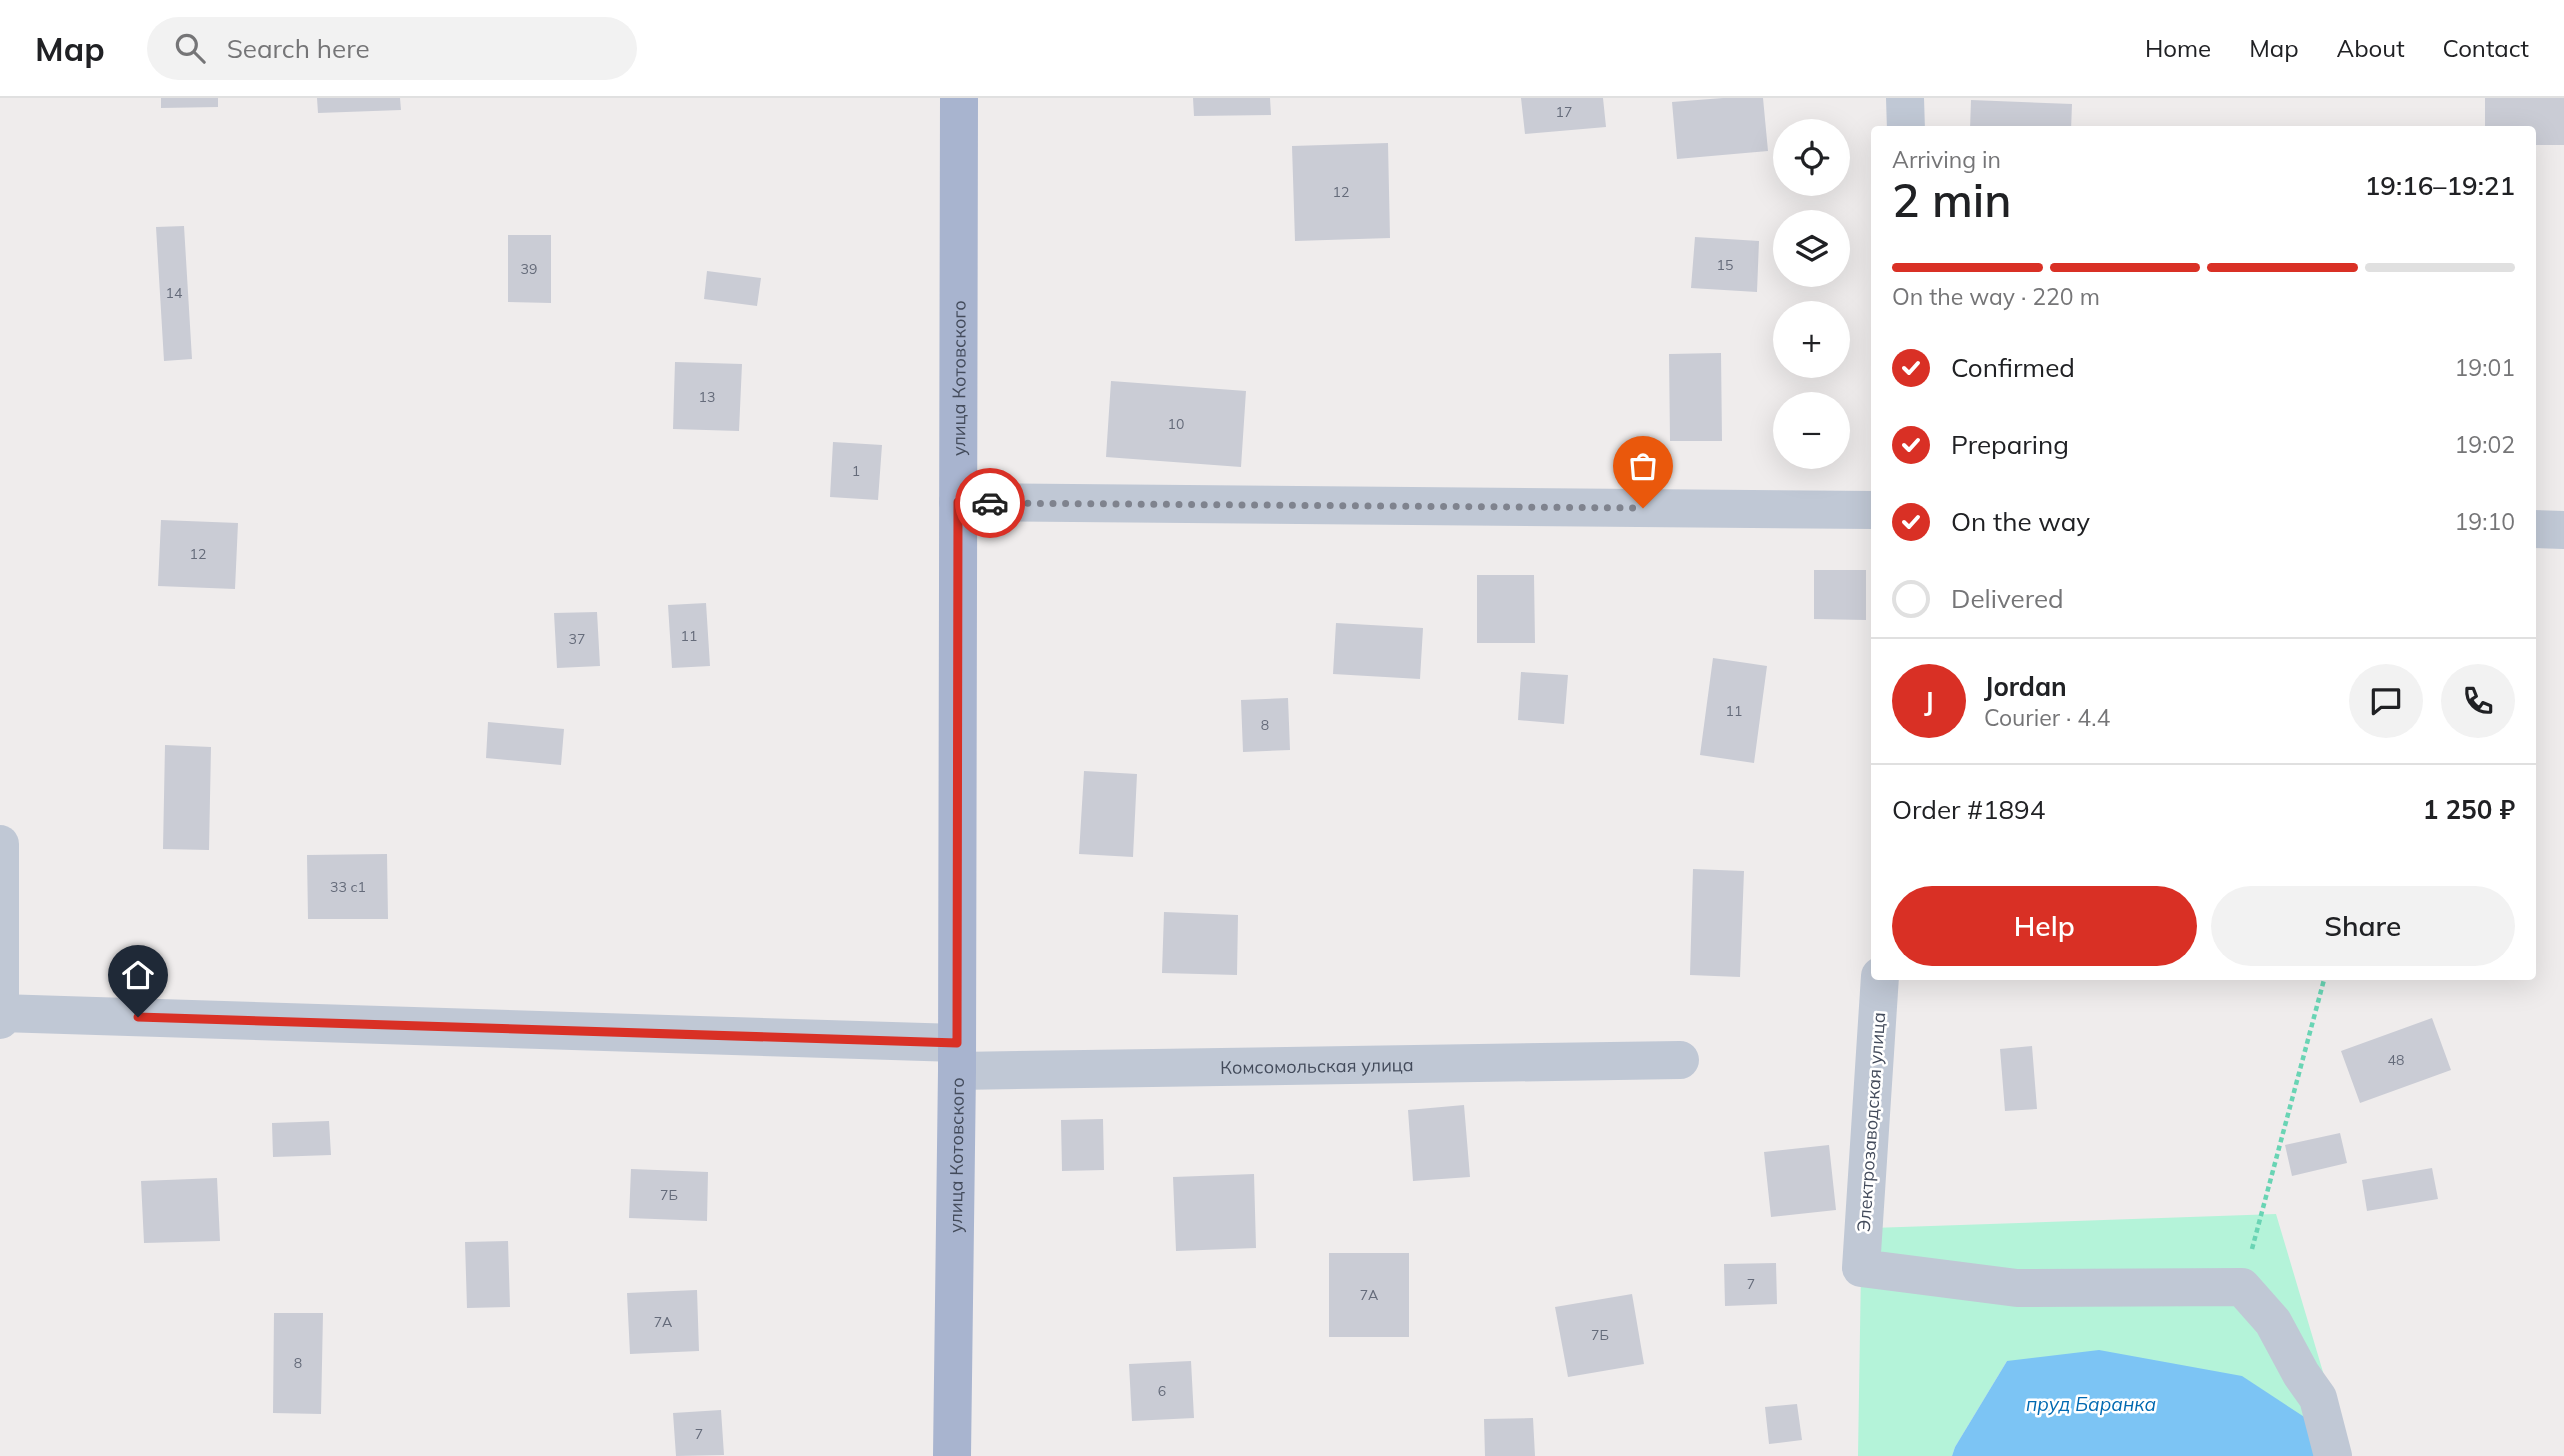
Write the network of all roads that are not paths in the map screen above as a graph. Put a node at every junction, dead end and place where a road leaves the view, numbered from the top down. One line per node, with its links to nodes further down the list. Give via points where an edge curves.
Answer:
1 (959, 98): 4 (main road, улица Котовского)
2 (1905, 98): 3 (street)
3 (1906, 126)
4 (958, 502): 5 (street); 11 (main road, улица Котовского)
5 (1871, 510)
6 (2536, 529): 7 (street)
7 (2564, 530)
8 (0, 844): 10 (street)
9 (1880, 980): 14 (street, Электрозаводская улица, via 1861,1268 2017,1288 2242,1287 2273,1322 2318,1398)
10 (0, 1015): 11 (street, Комсомольская улица)
11 (957, 1057): 12 (street, Комсомольская улица); 13 (main road, улица Котовского)
12 (1680, 1060)
13 (952, 1456)
14 (2333, 1456)

